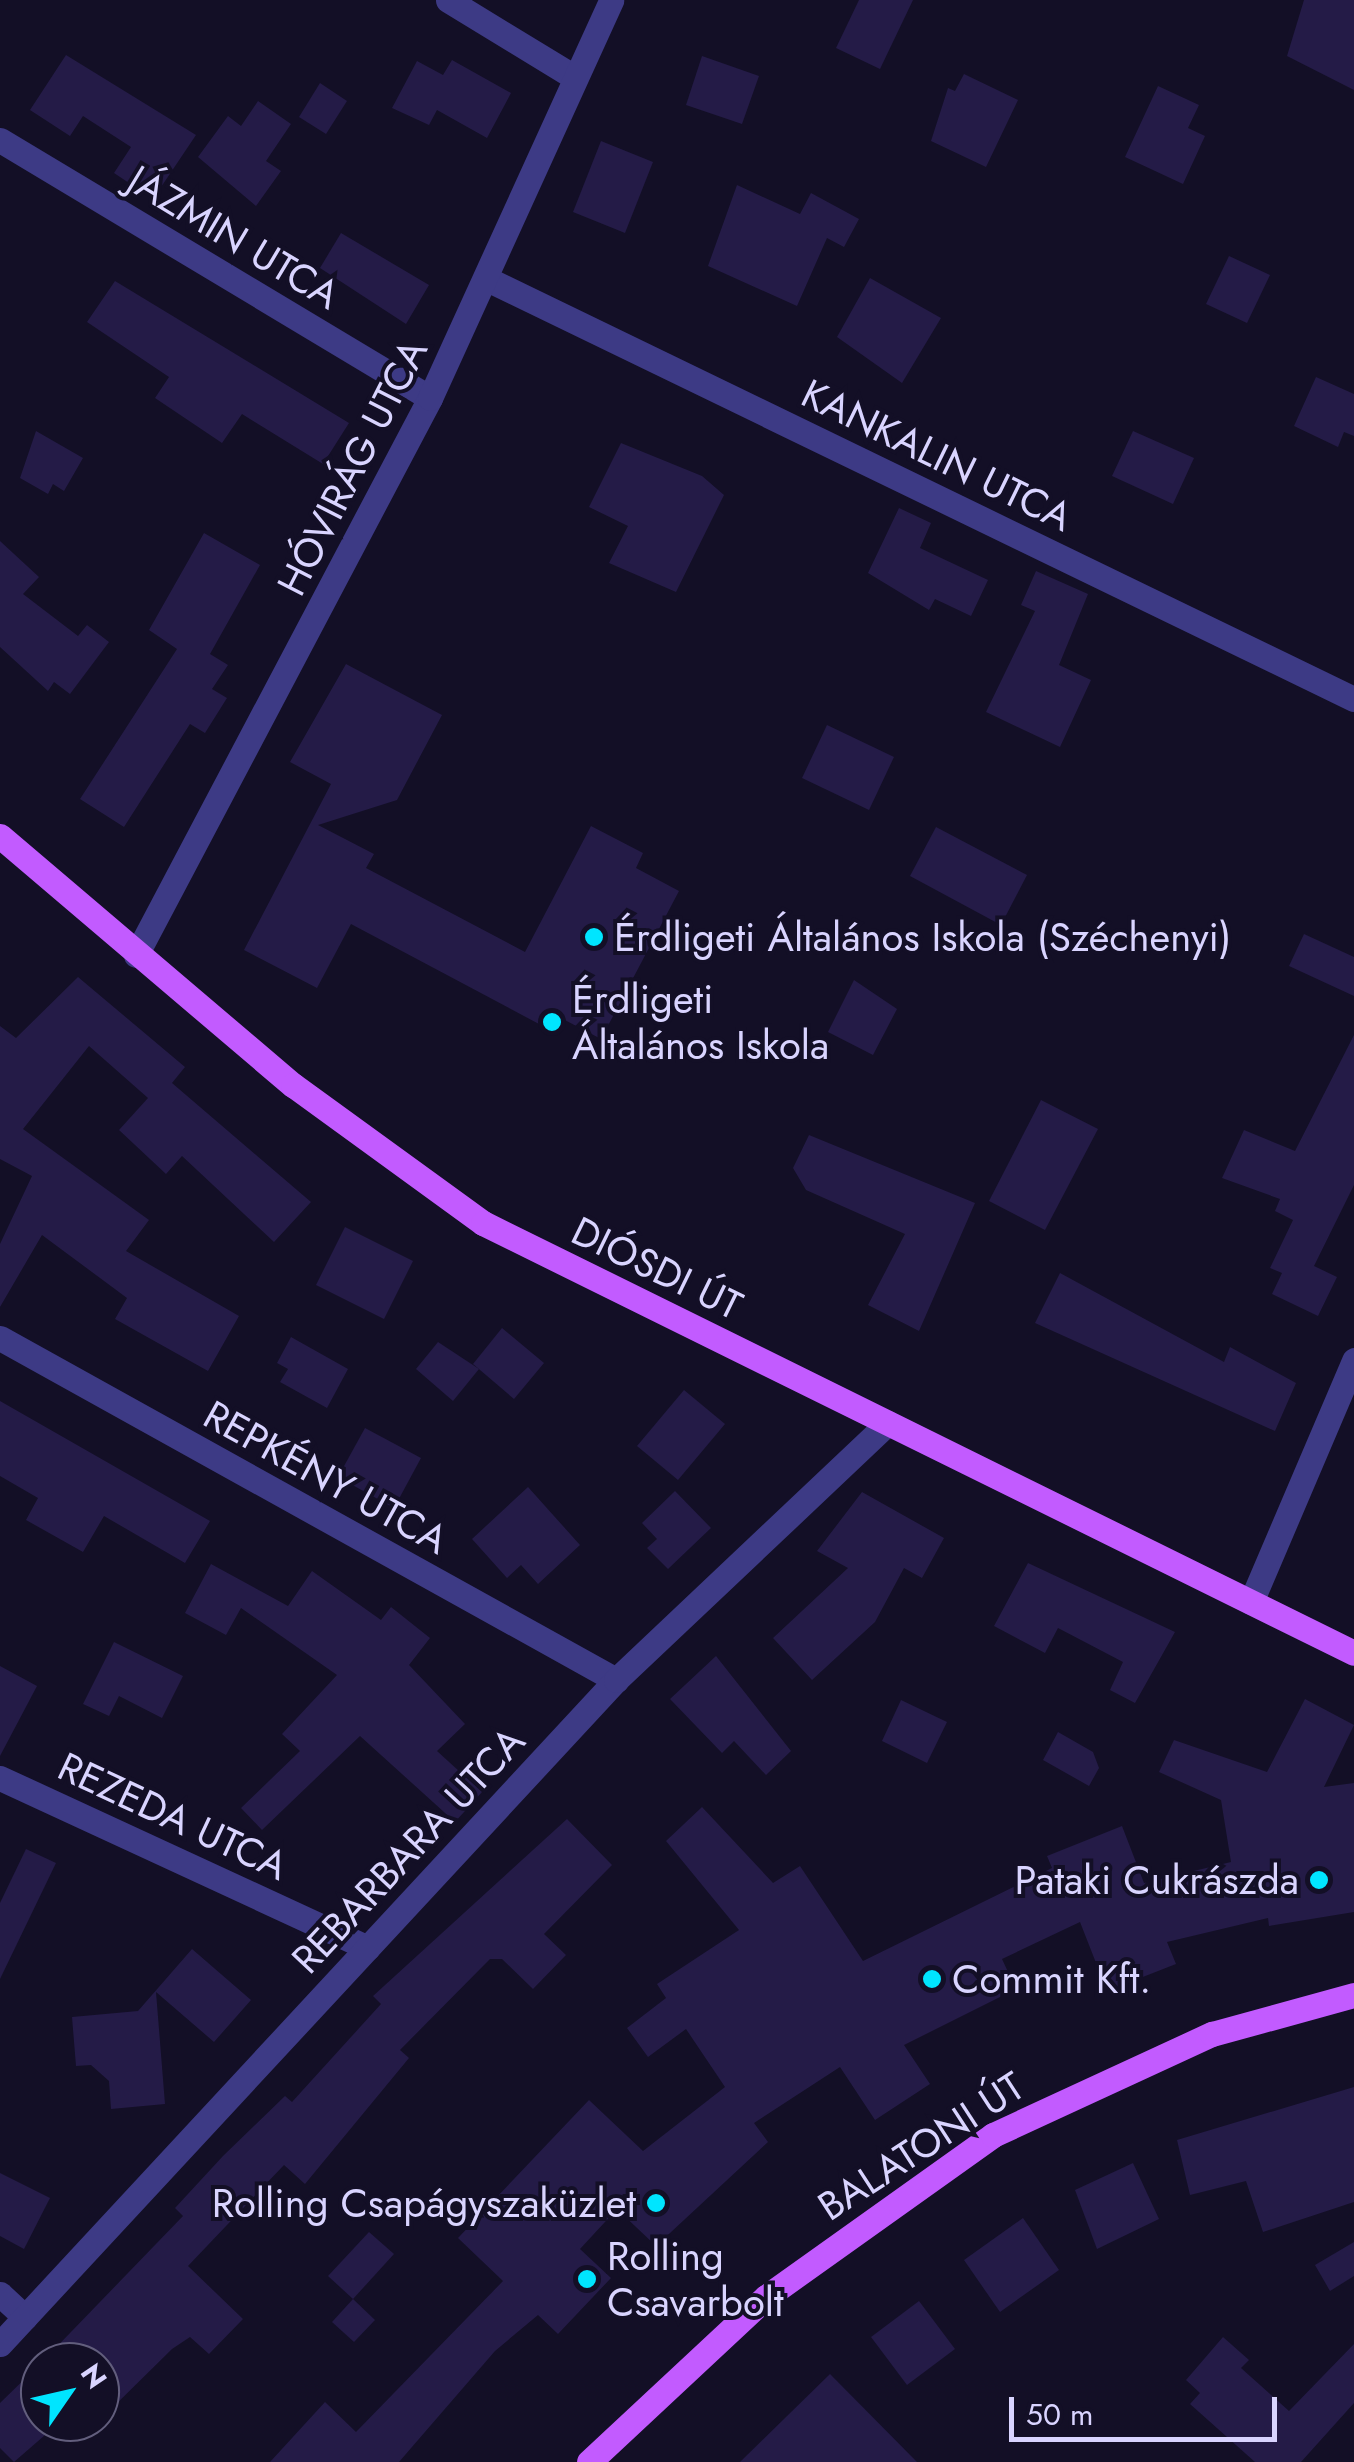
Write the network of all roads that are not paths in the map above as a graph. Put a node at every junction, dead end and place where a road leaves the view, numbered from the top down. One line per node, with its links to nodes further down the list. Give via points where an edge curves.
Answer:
1 (448, 0): 3 (street)
2 (611, 0): 3 (street, HÓVIRÁG UTCA)
3 (571, 75): 5 (street, HÓVIRÁG UTCA)
4 (0, 140): 6 (street, JÁZMIN UTCA)
5 (487, 279): 6 (street, HÓVIRÁG UTCA); 7 (street, KANKALIN UTCA)
6 (430, 398): 9 (street, HÓVIRÁG UTCA)
7 (1354, 699)
8 (0, 836): 9 (main road, DIÓSDI ÚT)
9 (136, 955): 12 (main road, DIÓSDI ÚT, via 443,1199)
10 (0, 1338): 15 (street, REPKÉNY UTCA)
11 (1354, 1360): 13 (street)
12 (888, 1423): 13 (main road, DIÓSDI ÚT); 15 (street, REBARBARA UTCA)
13 (1252, 1602): 14 (main road, DIÓSDI ÚT)
14 (1354, 1654)
15 (616, 1680): 17 (street, REBARBARA UTCA)
16 (0, 1778): 17 (street, REZEDA UTCA)
17 (368, 1948): 20 (street, REBARBARA UTCA)
18 (1354, 1995): 22 (main road, BALATONI ÚT, via 1212,2034 993,2135 766,2297)
19 (0, 2294): 20 (street)
20 (25, 2317): 21 (street, REBARBARA UTCA)
21 (0, 2344)
22 (589, 2462)

